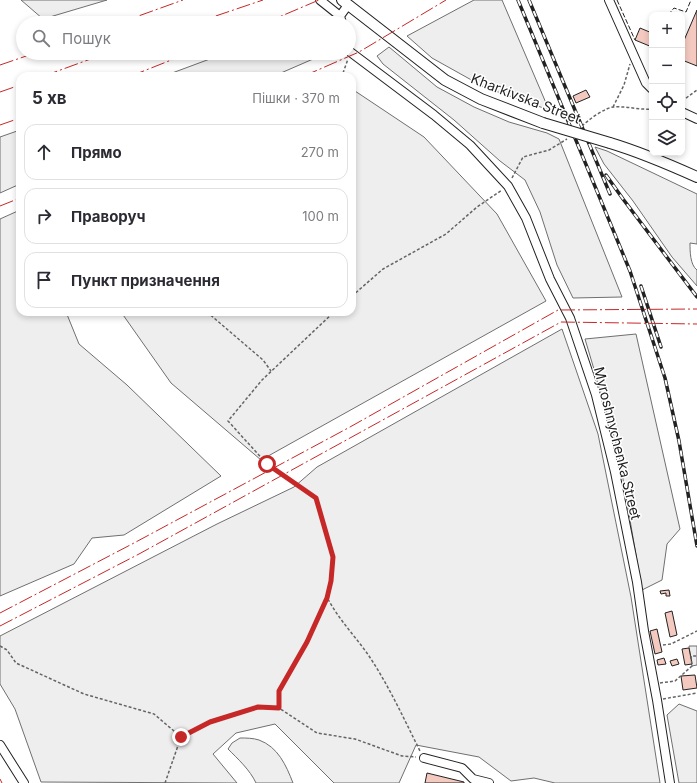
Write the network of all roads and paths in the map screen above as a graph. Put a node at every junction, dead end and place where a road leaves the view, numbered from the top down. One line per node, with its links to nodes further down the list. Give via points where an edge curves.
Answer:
1 (320, 0): 4 (street)
2 (609, 0): 6 (street)
3 (345, 2): 5 (street); 19 (main road, Kharkivska Street, bridge, via 445,80 481,99 543,123 633,150)
4 (337, 16)
5 (342, 16)
6 (632, 53): 10 (street); 13 (path, via 624,85)
7 (356, 56): 20 (street, Myroshnychenka Street, via 470,145)
8 (348, 60): 9 (path)
9 (343, 72)
10 (649, 86)
11 (697, 90): 12 (path)
12 (685, 98)
13 (613, 107): 14 (path); 17 (path)
14 (649, 109)
15 (685, 113): 16 (street)
16 (697, 119)
17 (579, 128)
18 (569, 138): 20 (path, via 549,150 523,157)
19 (697, 177)
20 (508, 186): 21 (path, via 446,234 383,269); 30 (street, Myroshnychenka Street, via 526,218 550,279 570,318 596,395 615,472)
21 (356, 293)
22 (212, 316): 24 (path, via 263,360)
23 (330, 316): 24 (path)
24 (271, 371): 25 (path, via 228,421 267,464 316,498 333,557)
25 (327, 598): 33 (path, via 307,642 279,691); 36 (path, via 336,614 369,656)
26 (697, 631): 27 (path, via 671,644)
27 (663, 644)
28 (0, 646): 34 (path, via 7,650 16,663 84,694 154,714)
29 (697, 656): 30 (path, via 691,656 692,666 675,681)
30 (654, 684): 32 (street, Myroshnychenka Street)
31 (697, 693): 32 (path)
32 (657, 700): 40 (street, Myroshnychenka Street)
33 (279, 708): 34 (path, via 258,707 210,722); 36 (path, via 317,733 355,739 402,756)
34 (181, 737): 38 (path)
35 (0, 745): 37 (street)
36 (424, 758): 39 (street, via 462,768 473,779)
37 (24, 783)
38 (165, 783)
39 (489, 783)
40 (670, 783)

